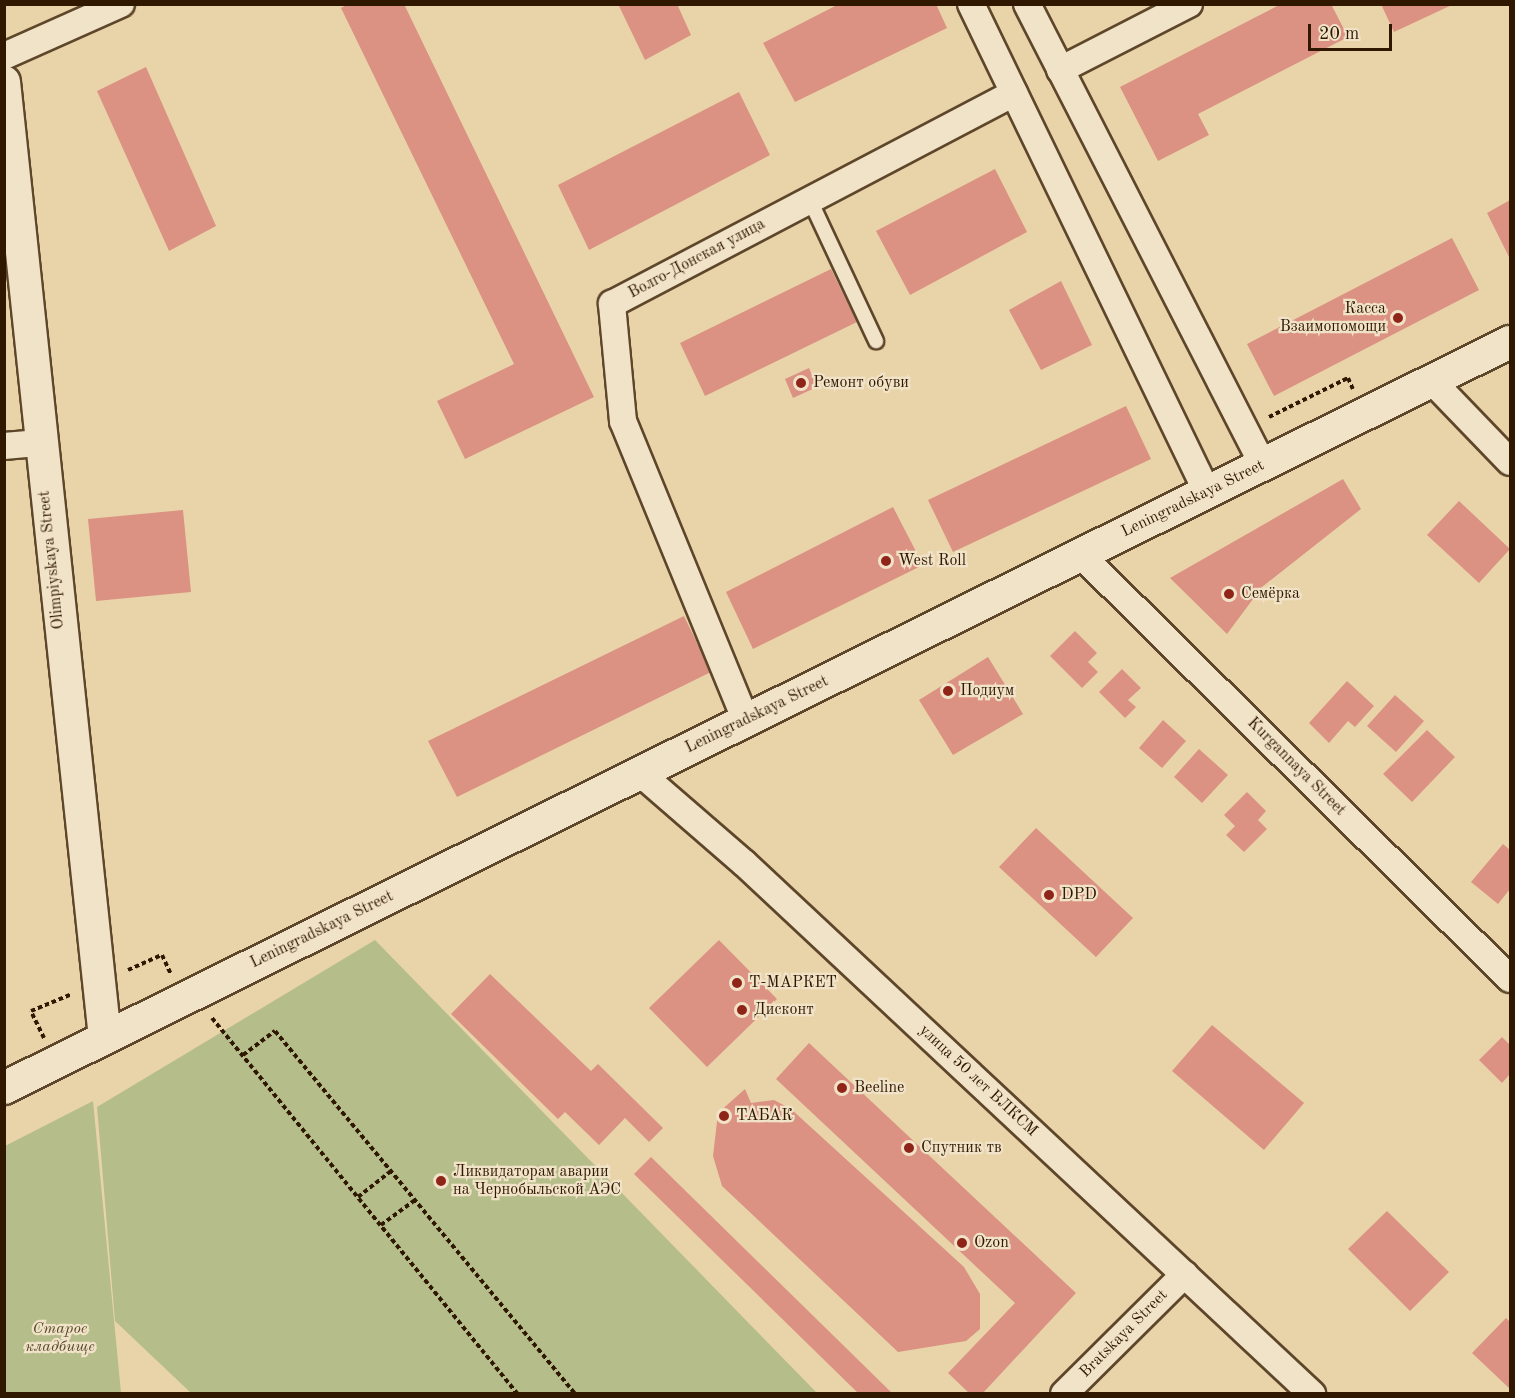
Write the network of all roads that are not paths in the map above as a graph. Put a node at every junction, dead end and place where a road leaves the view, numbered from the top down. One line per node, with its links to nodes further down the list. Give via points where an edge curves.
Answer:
1 (121, 4): 5 (street)
2 (971, 4): 8 (street)
3 (1028, 4): 6 (street)
4 (1189, 4): 6 (street)
5 (4, 56)
6 (1060, 70): 16 (street)
7 (4, 82): 13 (street, Olimpiyskaya Street)
8 (1014, 93): 9 (street, Волго-Донская улица); 17 (street)
9 (810, 200): 10 (lane); 19 (street, Волго-Донская улица, via 612,304 623,421)
10 (876, 341)
11 (1510, 342): 12 (street, Leningradskaya Street)
12 (1432, 381): 15 (street); 16 (street, Leningradskaya Street)
13 (40, 443): 14 (street); 22 (street, Olimpiyskaya Street)
14 (4, 446)
15 (1510, 462)
16 (1263, 465): 17 (street, Leningradskaya Street)
17 (1207, 492): 18 (street, Leningradskaya Street)
18 (1081, 555): 19 (street, Leningradskaya Street); 21 (street, Kurgannaya Street)
19 (746, 721): 20 (street, Leningradskaya Street)
20 (640, 773): 22 (street, Leningradskaya Street); 24 (street, улица 50 лет ВЛКСМ, via 744,863)
21 (1510, 978)
22 (105, 1038): 23 (street, Leningradskaya Street)
23 (4, 1088)
24 (1185, 1274): 25 (street, Bratskaya Street); 26 (street, улица 50 лет ВЛКСМ)
25 (1064, 1394)
26 (1312, 1394)

